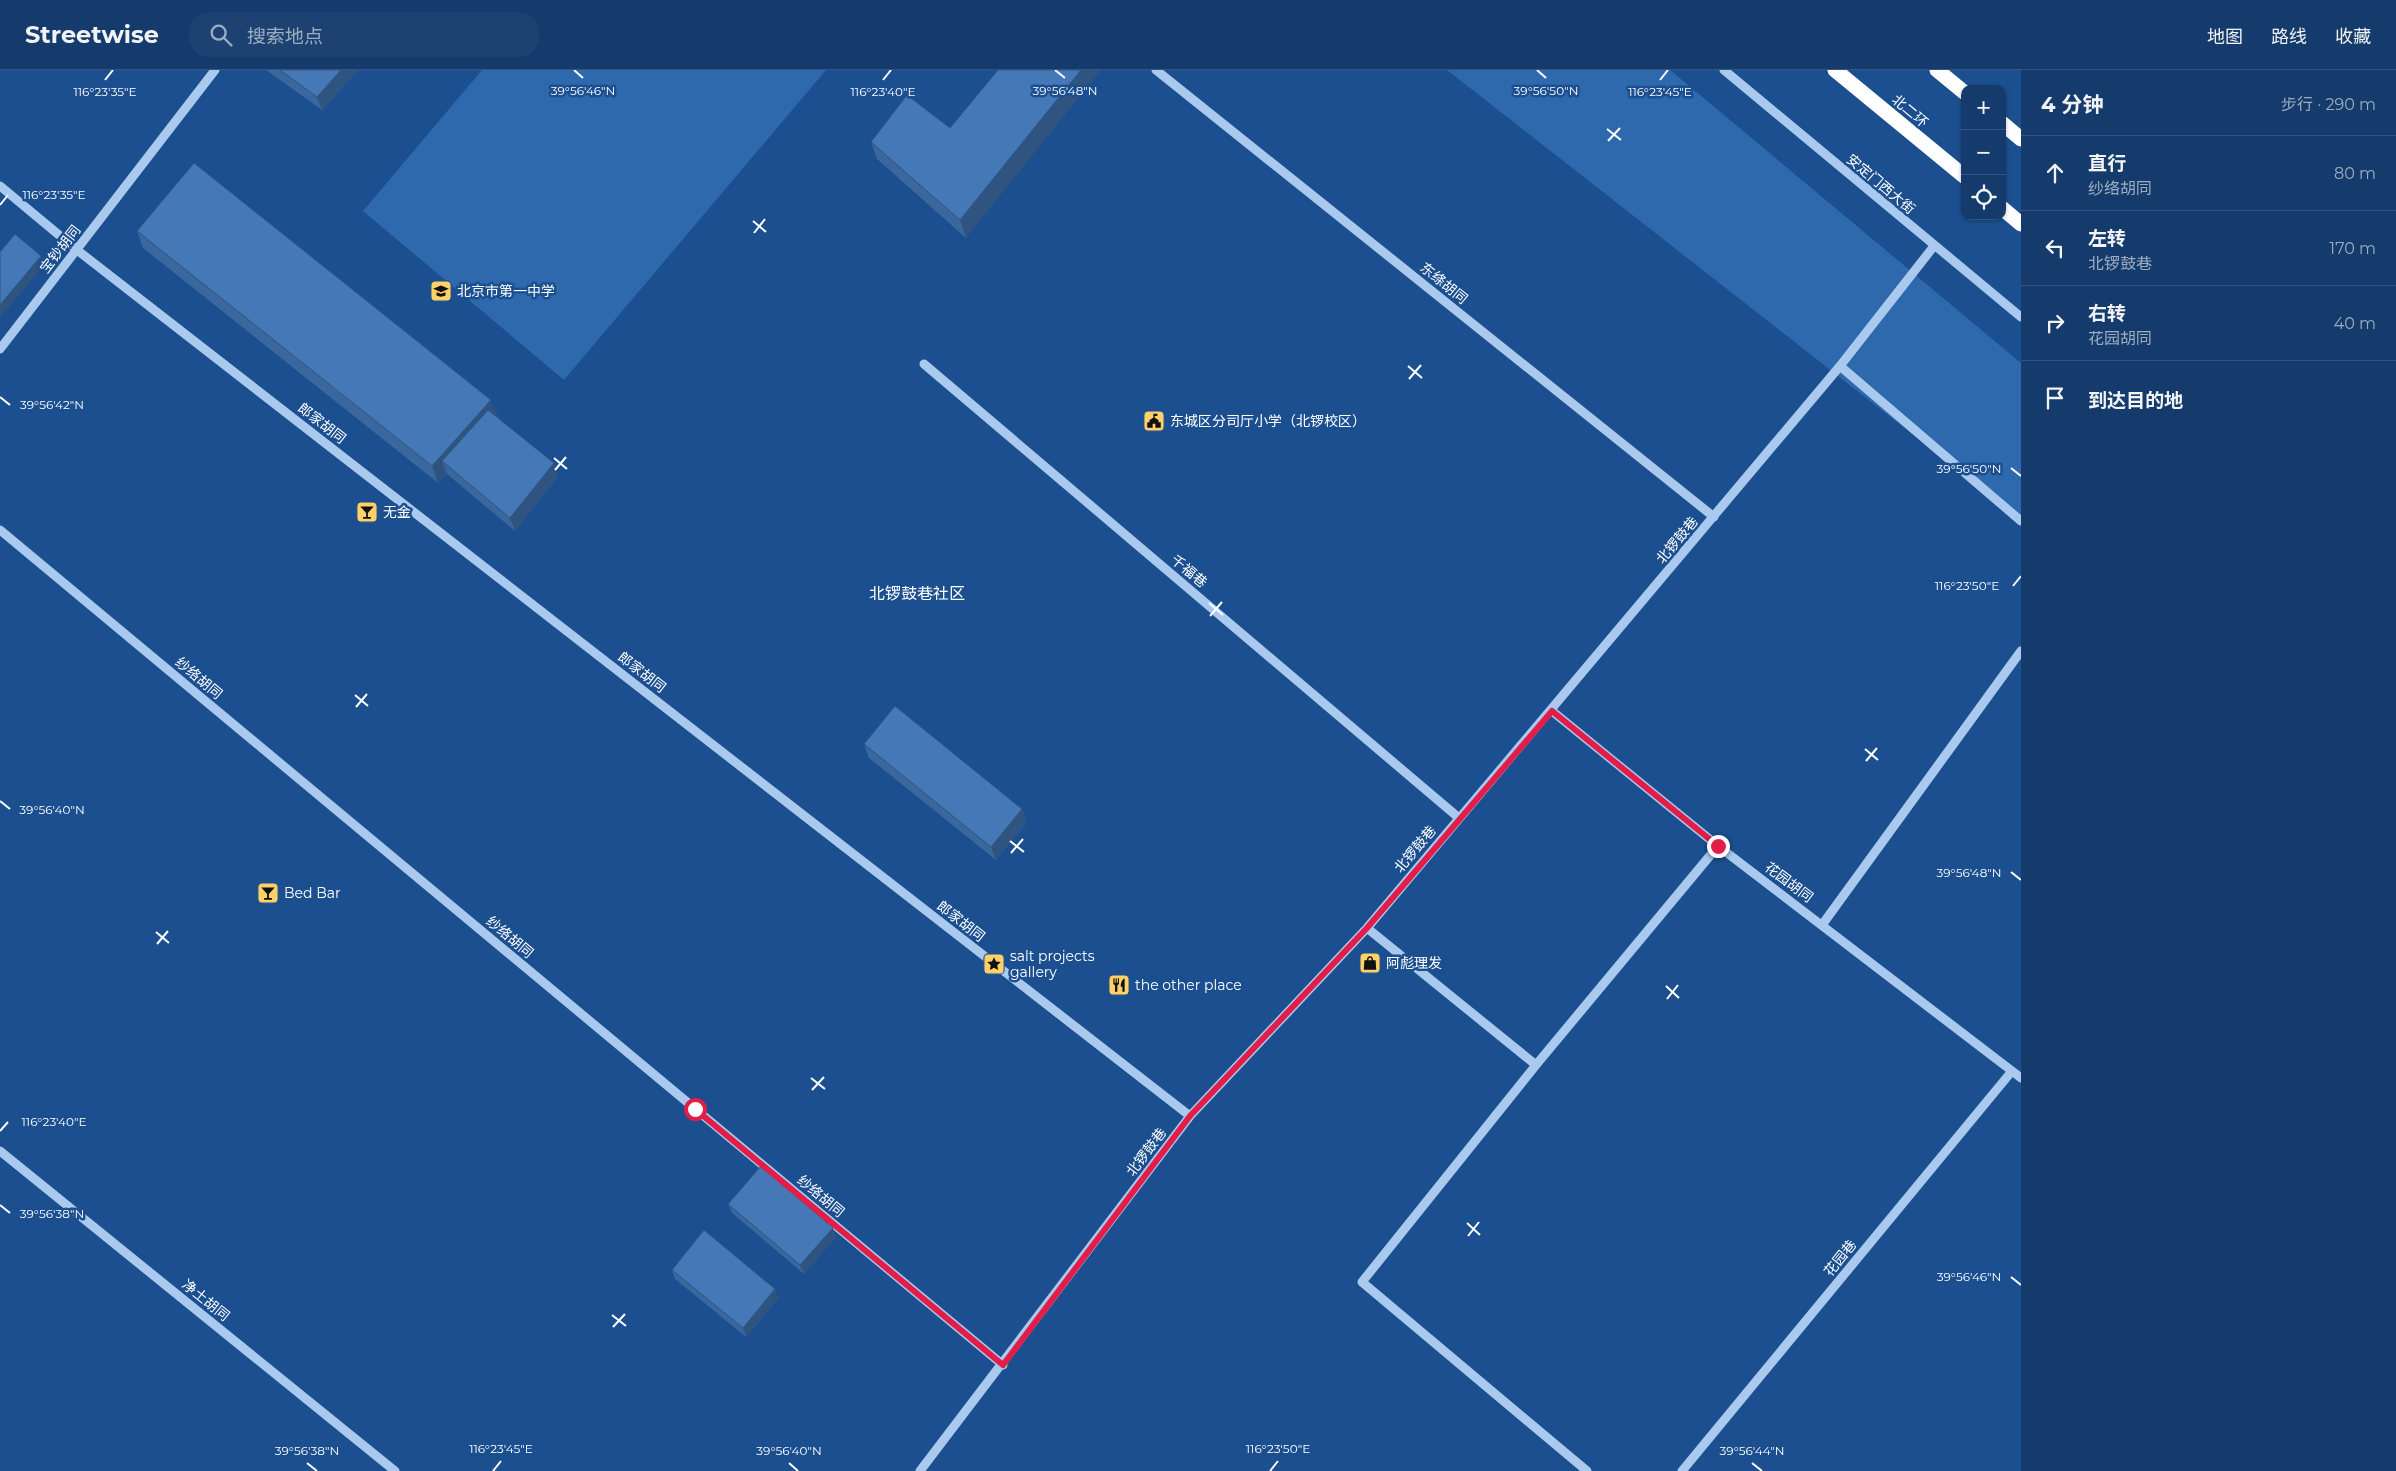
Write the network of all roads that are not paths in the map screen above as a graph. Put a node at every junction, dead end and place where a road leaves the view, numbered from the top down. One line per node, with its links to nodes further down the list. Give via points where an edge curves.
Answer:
1 (215, 70): 14 (street, 宝钞胡同)
2 (1156, 70): 19 (street, 东绦胡同)
3 (1724, 70): 13 (street, 安定门西大街)
4 (1835, 70): 9 (highway, 北二环)
5 (1937, 70): 6 (highway)
6 (1961, 90)
7 (2006, 126): 8 (highway)
8 (2021, 138)
9 (1963, 175)
10 (0, 186): 14 (street, 郎家胡同)
11 (2006, 211): 12 (highway)
12 (2021, 224)
13 (1934, 246): 15 (street, 安定门西大街); 18 (street, 北锣鼓巷)
14 (77, 250): 16 (street, 宝钞胡同); 31 (street, 郎家胡同)
15 (2021, 317)
16 (0, 349)
17 (924, 364): 24 (street, 千福巷)
18 (1840, 366): 19 (street, 北锣鼓巷); 20 (street)
19 (1714, 517): 23 (street, 北锣鼓巷)
20 (2021, 521)
21 (0, 530): 33 (street, 纱络胡同)
22 (2021, 651): 26 (street)
23 (1552, 711): 24 (street, 北锣鼓巷); 25 (street, 花园胡同)
24 (1459, 818): 27 (street, 北锣鼓巷)
25 (1718, 846): 26 (street, 花园胡同); 28 (street)
26 (1822, 925): 29 (street, 花园胡同)
27 (1367, 928): 28 (street); 31 (street, 北锣鼓巷)
28 (1536, 1065): 36 (street, via 1362,1282)
29 (2012, 1071): 30 (street); 37 (street, 花园巷)
30 (2021, 1078)
31 (1190, 1116): 33 (street, 北锣鼓巷)
32 (0, 1151): 34 (street, 净土胡同)
33 (1003, 1365): 35 (street, 北锣鼓巷)
34 (395, 1471)
35 (920, 1471)
36 (1587, 1471)
37 (1682, 1471)

